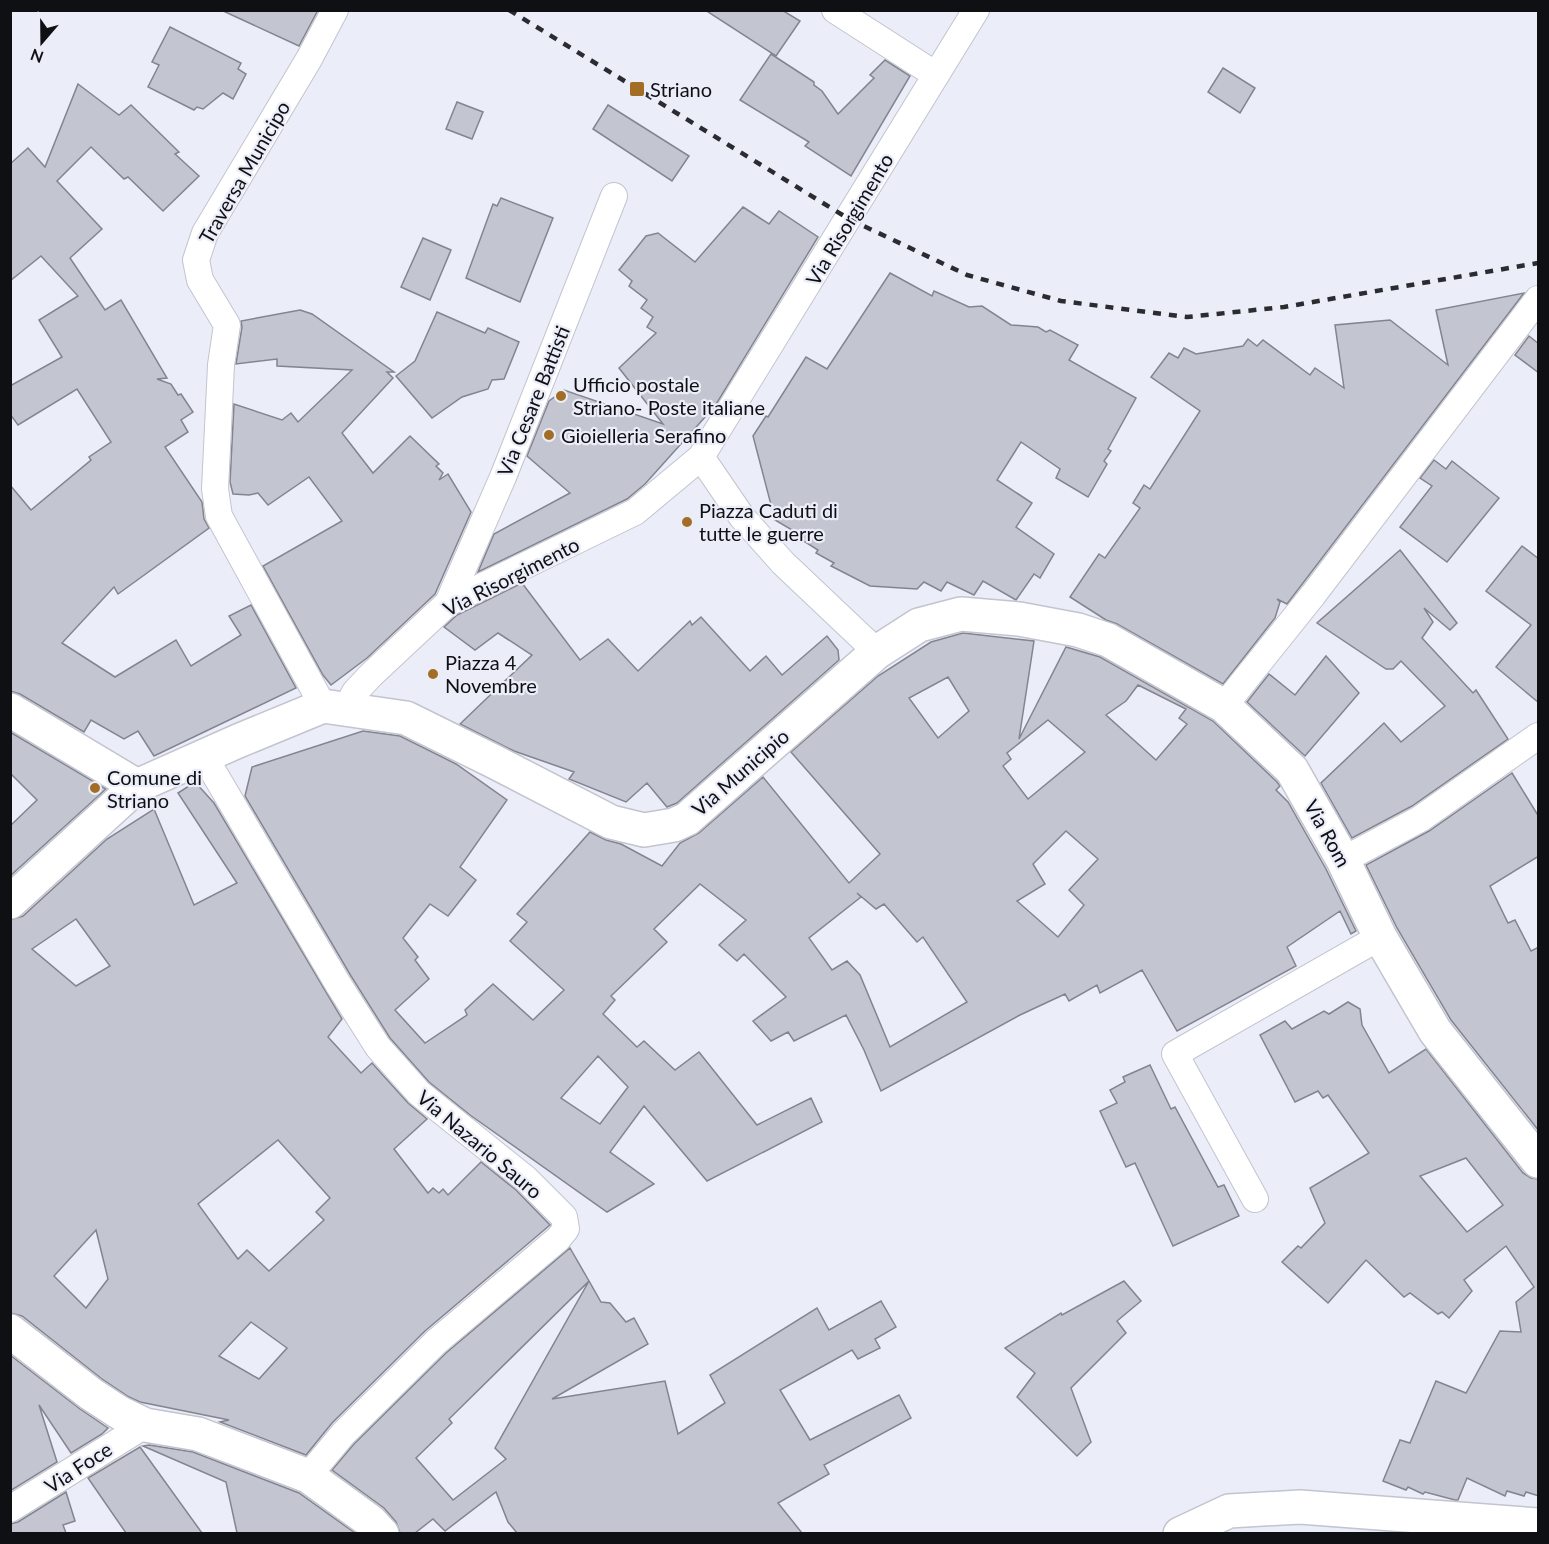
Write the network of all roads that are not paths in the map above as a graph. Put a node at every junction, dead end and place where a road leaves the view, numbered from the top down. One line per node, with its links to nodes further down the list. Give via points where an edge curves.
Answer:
1 (335, 10): 12 (street, Traversa Municipo, via 205,233 196,260 200,280 227,325 221,365 215,489 219,516)
2 (835, 10): 4 (street)
3 (976, 10): 4 (street, Via Risorgimento)
4 (936, 75): 7 (street, Via Risorgimento)
5 (614, 196): 8 (street, Via Cesare Battisti, via 503,477)
6 (1539, 299): 11 (street)
7 (701, 457): 8 (street, Via Risorgimento, via 635,512); 10 (street, via 742,517 783,563)
8 (448, 603): 12 (street, Via Risorgimento)
9 (1019, 619): 10 (main road, Via Municipio, via 962,614 919,625); 11 (main road, Via Rom, via 1108,640)
10 (877, 652): 12 (main road, Via Municipio, via 687,819 644,831 611,822 406,718)
11 (1224, 706): 17 (main road, Via Rom, via 1292,770)
12 (334, 708): 15 (main road)
13 (10, 710): 16 (main road)
14 (1539, 736): 17 (street, via 1420,819)
15 (204, 756): 16 (main road); 24 (street, Via Nazario Sauro, via 378,1047 418,1093 526,1179 564,1217 566,1229 436,1342 343,1434)
16 (137, 786): 18 (main road)
17 (1344, 860): 19 (main road, Via Rom)
18 (10, 902)
19 (1380, 937): 20 (main road, Via Rom, via 1435,1031); 21 (street, via 1175,1054)
20 (1539, 1161)
21 (1255, 1199)
22 (10, 1330): 23 (main road, via 91,1394)
23 (145, 1425): 24 (main road, via 198,1434); 25 (street, Via Foce)
24 (308, 1476): 27 (main road)
25 (10, 1509)
26 (1539, 1525): 28 (main road, via 1300,1507 1228,1511)
27 (382, 1533)
28 (1180, 1533)

